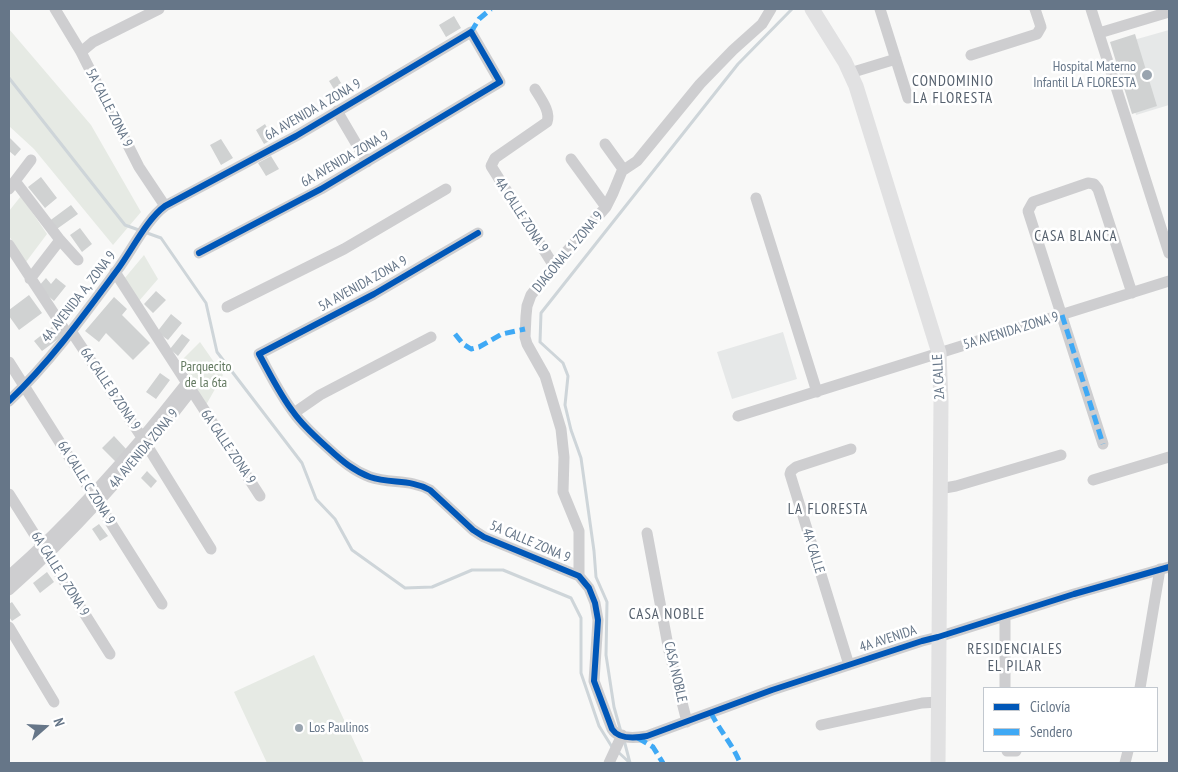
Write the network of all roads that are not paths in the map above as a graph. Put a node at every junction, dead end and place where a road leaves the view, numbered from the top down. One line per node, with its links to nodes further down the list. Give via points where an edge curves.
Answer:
1 (55, 9): 10 (street, 5A CALLE ZONA 9)
2 (159, 9): 10 (street, via 93,42)
3 (771, 9): 22 (street, via 760,27 700,84 637,161)
4 (880, 9): 12 (street)
5 (1035, 9): 11 (street, via 1041,27 1037,34)
6 (1090, 9): 9 (street)
7 (814, 11): 13 (street, 2A CALLE)
8 (1169, 12): 9 (street)
9 (1099, 33): 32 (street)
10 (81, 52): 26 (street, 5A CALLE ZONA 9, via 139,167)
11 (971, 55)
12 (896, 58): 13 (street); 16 (street)
13 (850, 73): 43 (street, 2A CALLE)
14 (500, 82): 17 (street, 6A AVENIDA A ZONA 9, via 471,32); 21 (street, 6A AVENIDA ZONA 9)
15 (535, 89): 34 (street, 4A CALLE ZONA 9, via 548,113 548,122 491,163)
16 (908, 98)
17 (337, 111): 21 (street); 26 (street, 6A AVENIDA A ZONA 9)
18 (605, 144): 22 (street)
19 (571, 159): 27 (street)
20 (31, 160): 23 (street)
21 (367, 162): 31 (street, 6A AVENIDA ZONA 9)
22 (623, 169): 27 (street, DIAGONAL 1 ZONA 9)
23 (12, 185): 29 (street)
24 (446, 189): 39 (street, via 344,249)
25 (756, 198): 48 (street)
26 (165, 206): 35 (street, 4A AVENIDA A, ZONA 9, via 155,213)
27 (606, 207): 34 (street, DIAGONAL 1 ZONA 9)
28 (478, 233): 44 (street, 5A AVENIDA ZONA 9, via 374,294)
29 (60, 240): 33 (street); 36 (street)
30 (9, 245): 36 (street, 6A CALLE B ZONA 9)
31 (199, 253)
32 (1169, 253)
33 (78, 260)
34 (554, 266): 67 (street, DIAGONAL 1 ZONA 9, via 529,300 525,337 545,376 561,429 563,492 579,531)
35 (115, 272): 41 (street, 4A AVENIDA A, ZONA 9); 47 (street, 6A CALLE ZONA 9)
36 (30, 280): 41 (street, 6A CALLE B ZONA 9)
37 (1169, 281): 38 (street, 5A AVENIDA ZONA 9)
38 (1132, 293): 40 (street, 5A AVENIDA ZONA 9); 40 (street, via 1098,189 1088,183 1033,202 1028,211)
39 (227, 308)
40 (1062, 315): 43 (street, 5A AVENIDA ZONA 9); 53 (street)
41 (69, 333): 46 (street, 4A AVENIDA A, ZONA 9); 52 (street, 6A CALLE B ZONA 9)
42 (431, 337): 50 (street, via 320,395)
43 (939, 353): 48 (street, 5A AVENIDA ZONA 9); 58 (street, 2A CALLE)
44 (259, 354): 50 (street, 5A CALLE ZONA 9)
45 (9, 362): 46 (street, 6A CALLE C ZONA 9)
46 (25, 386): 49 (street, 4A AVENIDA A, ZONA 9); 61 (street, 6A CALLE C ZONA 9)
47 (189, 388): 52 (street, 4A AVENIDA ZONA 9); 60 (street, 6A CALLE ZONA 9)
48 (817, 392): 51 (street, 5A AVENIDA ZONA 9)
49 (9, 401)
50 (294, 414): 67 (street, 5A CALLE ZONA 9, via 354,469 382,481 423,486 484,538)
51 (738, 416)
52 (145, 443): 61 (street, 4A AVENIDA ZONA 9); 63 (street, 6A CALLE B ZONA 9)
53 (1103, 444)
54 (851, 449): 74 (street, 4A CALLE, via 796,467 790,474)
55 (1061, 455): 58 (street)
56 (1169, 458): 57 (street)
57 (1093, 480)
58 (939, 489): 72 (street, 2A CALLE)
59 (9, 494): 64 (street, 6A CALLE D ZONA 9)
60 (260, 496)
61 (96, 499): 64 (street, 4A AVENIDA ZONA 9); 69 (street, 6A CALLE C ZONA 9)
62 (647, 533): 79 (street, CASA NOBLE, via 669,651)
63 (211, 549)
64 (45, 551): 66 (street, 4A AVENIDA ZONA 9); 68 (street, 4A AVENIDA ZONA 9); 73 (street, 6A CALLE D ZONA 9)
65 (1164, 568): 70 (street, 4A AVENIDA); 76 (street)
66 (9, 576)
67 (579, 576): 81 (street, 5A CALLE ZONA 9, via 589,588 597,611 594,681 612,728)
68 (9, 590)
69 (162, 604)
70 (1005, 616): 72 (street, 4A AVENIDA); 75 (street)
71 (9, 627): 77 (street)
72 (938, 638): 74 (street, 4A AVENIDA, via 922,640); 78 (street, 2A CALLE)
73 (110, 654)
74 (849, 665): 79 (street, 4A AVENIDA)
75 (1005, 687)
76 (1140, 687)
77 (54, 702)
78 (938, 702): 80 (street); 83 (street, 2A CALLE)
79 (687, 722): 81 (street, 4A AVENIDA, via 647,736)
80 (821, 725)
81 (623, 736): 82 (street)
82 (609, 763)
83 (938, 763)

